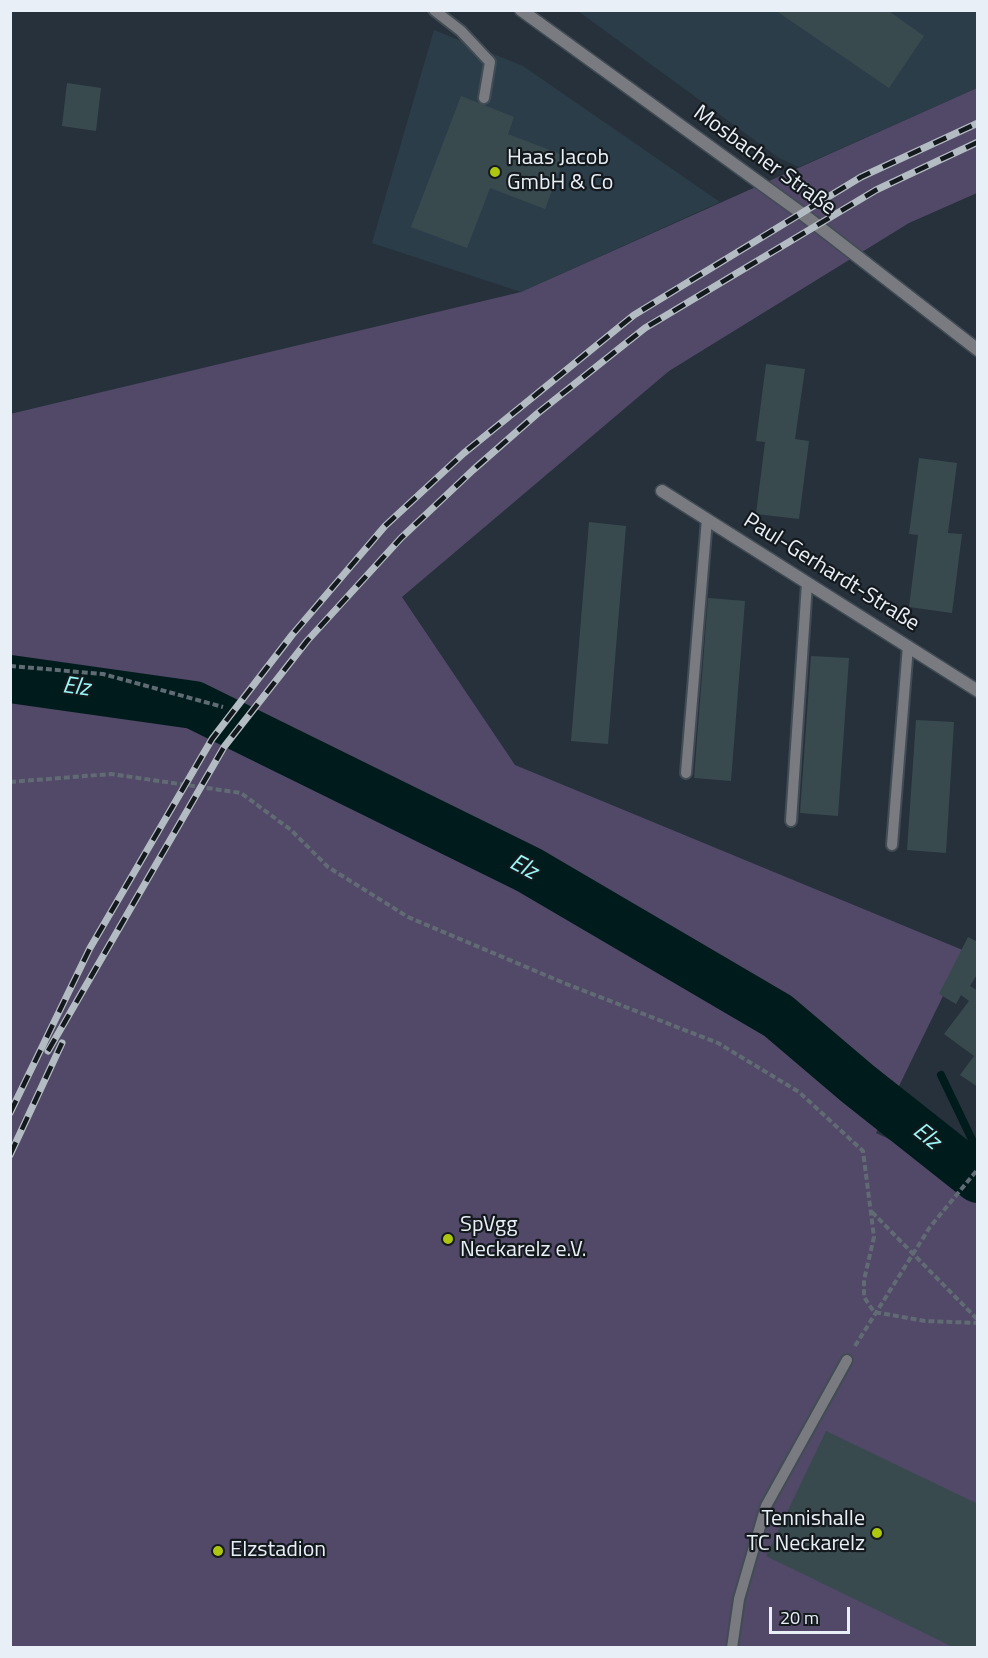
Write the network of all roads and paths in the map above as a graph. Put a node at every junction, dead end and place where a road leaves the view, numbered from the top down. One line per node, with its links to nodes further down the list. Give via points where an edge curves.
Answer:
1 (434, 10): 3 (lane, via 490,62)
2 (521, 10): 4 (street, Mosbacher Straße, via 800,212)
3 (484, 98)
4 (978, 350)
5 (663, 491): 6 (street, Paul-Gerhardt-Straße)
6 (707, 519): 7 (street, Paul-Gerhardt-Straße); 12 (lane)
7 (807, 583): 8 (street, Paul-Gerhardt-Straße); 14 (lane)
8 (908, 646): 10 (street, Paul-Gerhardt-Straße); 15 (lane)
9 (10, 666): 11 (path, via 103,674)
10 (978, 691)
11 (223, 707)
12 (686, 773)
13 (10, 782): 17 (path, via 111,774 241,793 291,830 328,867 408,917 718,1043 799,1092 863,1151)
14 (791, 821)
15 (892, 845)
16 (978, 1170): 18 (path)
17 (872, 1212): 18 (path); 19 (path, via 874,1237 864,1297)
18 (913, 1252): 19 (path); 20 (path)
19 (874, 1312): 20 (path, via 925,1321); 21 (path)
20 (978, 1321)
21 (847, 1360): 22 (lane, via 765,1506 739,1599)
22 (732, 1647)

